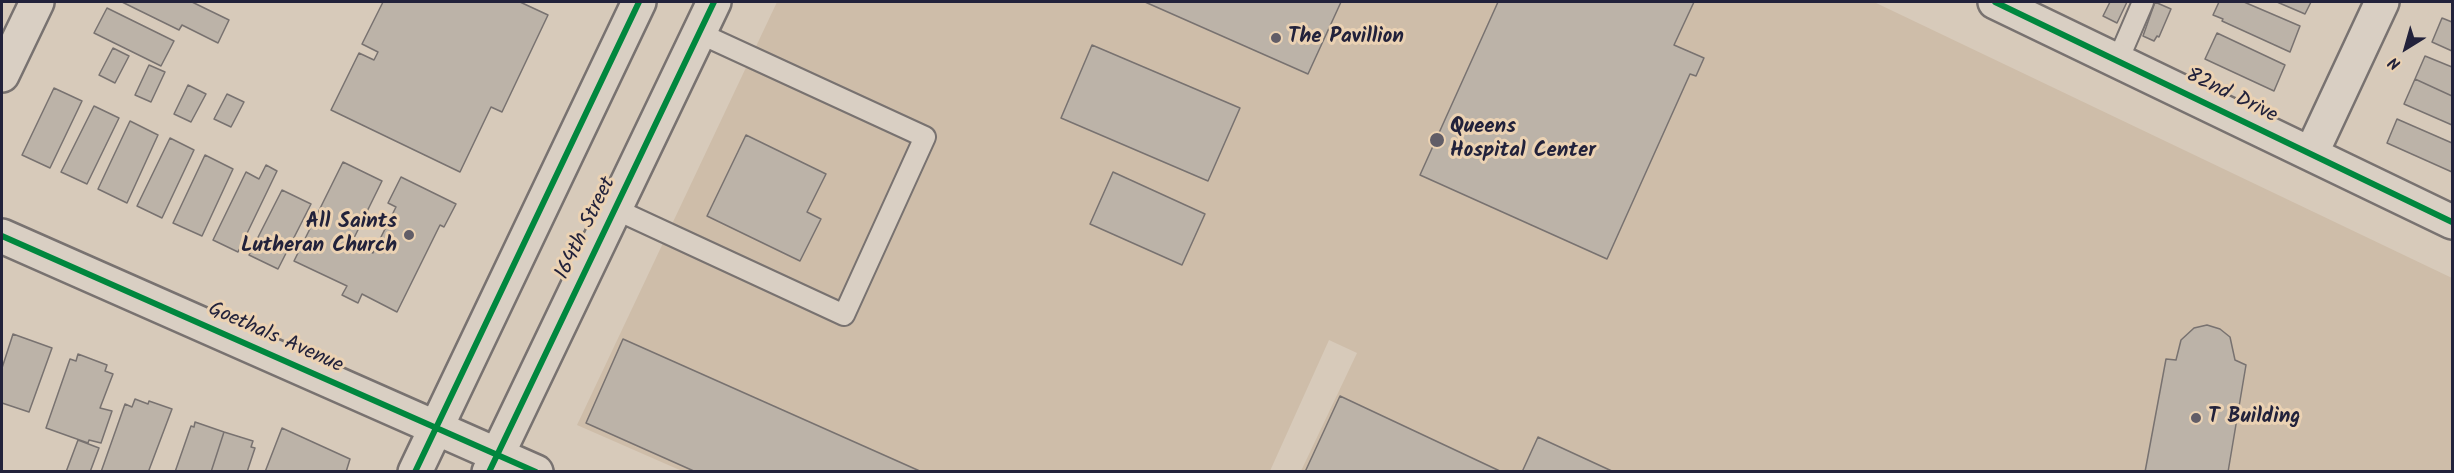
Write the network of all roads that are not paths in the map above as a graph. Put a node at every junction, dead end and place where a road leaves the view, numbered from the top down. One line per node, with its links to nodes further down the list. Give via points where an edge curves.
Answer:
1 (37, 2): 9 (street)
2 (639, 2): 14 (street)
3 (714, 2): 7 (street, 164th Street)
4 (1995, 2): 8 (street, 82nd Drive)
5 (2143, 2): 8 (lane)
6 (2382, 2): 10 (street)
7 (699, 33): 11 (street, 164th Street); 11 (lane, via 925,137 844,315)
8 (2118, 60): 10 (street, 82nd Drive)
9 (2, 75)
10 (2311, 153): 12 (street, 82nd Drive)
11 (615, 209): 15 (street, 164th Street)
12 (2452, 222)
13 (2, 236): 14 (street, Goethals Avenue)
14 (438, 428): 15 (street, Goethals Avenue); 16 (street)
15 (493, 463): 17 (street, Goethals Avenue)
16 (415, 471)
17 (536, 471)

